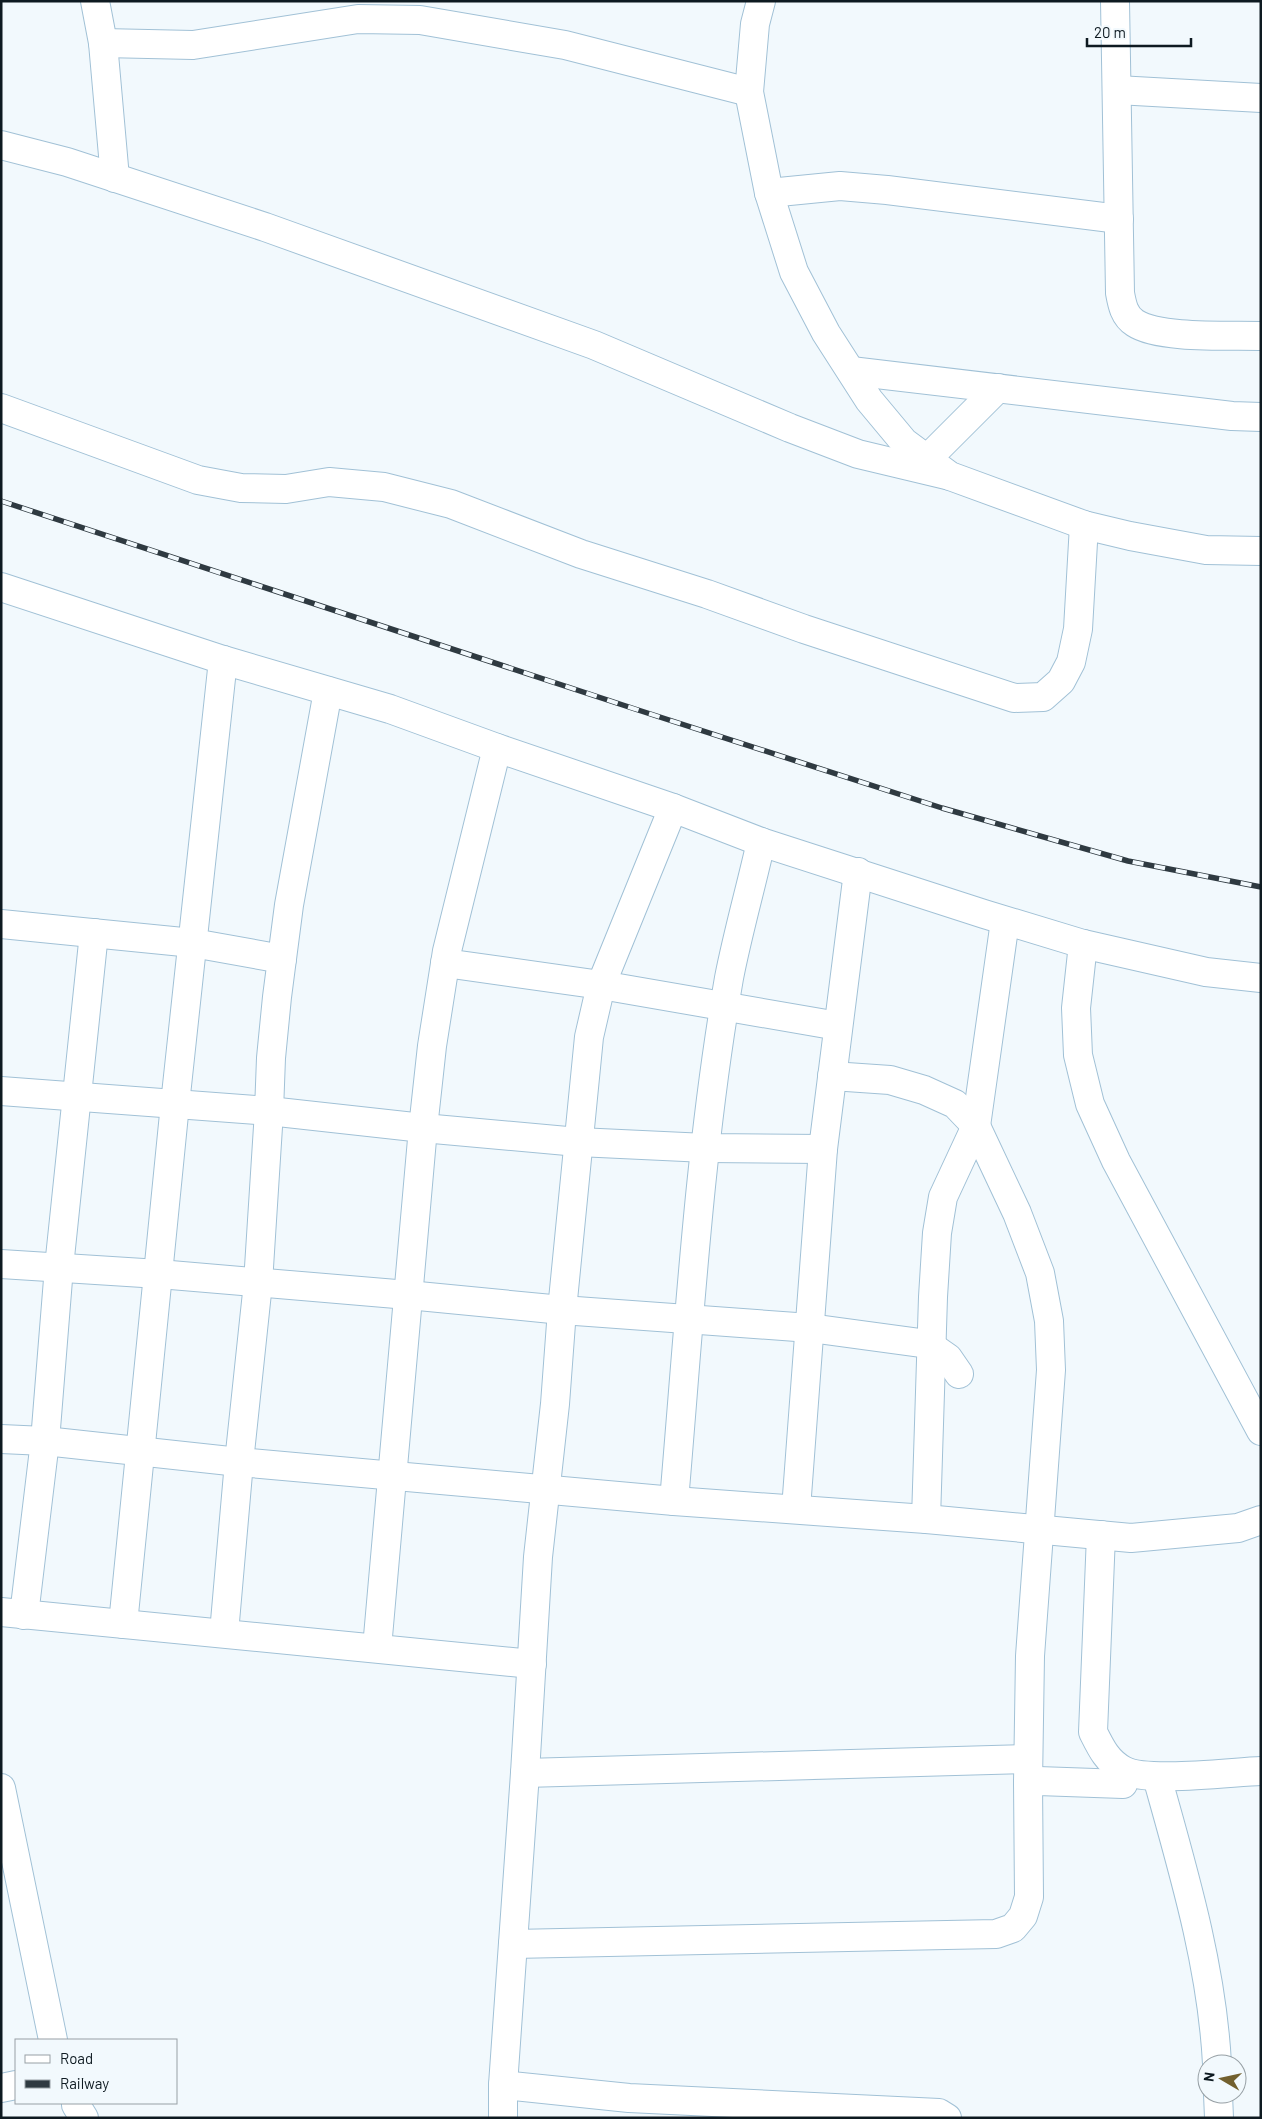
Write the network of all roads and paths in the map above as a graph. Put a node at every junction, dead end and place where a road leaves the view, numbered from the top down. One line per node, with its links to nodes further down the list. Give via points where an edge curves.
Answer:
1 (95, 1): 4 (street)
2 (761, 1): 6 (street, via 755,24)
3 (1115, 1): 5 (street)
4 (103, 43): 6 (street, via 194,45 358,18 420,20 565,45); 9 (street)
5 (1117, 90): 7 (street); 11 (street)
6 (749, 92): 10 (street)
7 (1261, 98)
8 (1, 144): 9 (street)
9 (115, 178): 18 (street, via 265,227 594,345 858,454)
10 (770, 193): 11 (street, via 840,186); 13 (street, via 794,272 826,333)
11 (1119, 219): 12 (street, via 1120,292 1124,310 1134,323 1159,331)
12 (1261, 336)
13 (851, 371): 14 (street); 17 (street, via 869,400 904,442)
14 (998, 388): 16 (street); 17 (street)
15 (1, 408): 19 (street, via 198,480 241,488 286,488 329,482 384,486 451,504 581,554 1014,698 1043,697 1061,681 1071,662 1078,629)
16 (1261, 418)
17 (927, 459): 18 (street)
18 (950, 476): 19 (street)
19 (1084, 525): 20 (street, via 1206,550)
20 (1261, 551)
21 (1, 587): 22 (street)
22 (223, 660): 23 (street); 31 (street)
23 (328, 691): 24 (street, via 390,709); 33 (street)
24 (497, 748): 25 (street); 34 (street)
25 (673, 808): 26 (street); 36 (street)
26 (762, 842): 27 (street); 37 (street)
27 (858, 872): 28 (street); 38 (street)
28 (1005, 921): 32 (street); 44 (street)
29 (1, 924): 30 (street)
30 (94, 933): 31 (street); 41 (street)
31 (192, 943): 33 (street); 42 (street)
32 (1083, 944): 35 (street, via 1206,972); 59 (street, via 1076,1008 1078,1055 1090,1104 1116,1161)
33 (282, 959): 43 (street, via 271,1058)
34 (445, 963): 36 (street); 45 (street)
35 (1261, 978)
36 (601, 985): 37 (street); 46 (street, via 589,1037)
37 (725, 1007): 38 (street); 47 (street)
38 (838, 1026): 39 (street)
39 (832, 1076): 44 (street, via 890,1080 924,1090 955,1104); 48 (street)
40 (1, 1091): 41 (street)
41 (78, 1097): 42 (street); 50 (street)
42 (175, 1104): 43 (street); 51 (street)
43 (269, 1111): 45 (street); 52 (street)
44 (976, 1126): 57 (street, via 943,1197 937,1233); 70 (street, via 1024,1230 1040,1273 1050,1322 1050,1370)
45 (422, 1128): 46 (street); 53 (street)
46 (578, 1142): 47 (street); 54 (street)
47 (706, 1148): 48 (street); 55 (street)
48 (823, 1149): 56 (street)
49 (1, 1264): 50 (street)
50 (59, 1267): 51 (street); 61 (street)
51 (159, 1274): 52 (street); 62 (street)
52 (258, 1283): 53 (street); 63 (street)
53 (408, 1295): 54 (street); 64 (street)
54 (562, 1310): 55 (street); 65 (street)
55 (690, 1318): 56 (street); 66 (street)
56 (810, 1328): 57 (street); 67 (street)
57 (932, 1347): 58 (street, via 948,1358); 68 (street)
58 (959, 1374)
59 (1261, 1431)
60 (1, 1439): 61 (street)
61 (45, 1442): 62 (street); 72 (street)
62 (139, 1452): 63 (street); 73 (street)
63 (239, 1462): 64 (street); 74 (street)
64 (393, 1475): 65 (street); 75 (street)
65 (546, 1488): 66 (street); 76 (street, via 538,1557)
66 (674, 1501): 67 (street)
67 (796, 1509): 68 (street)
68 (926, 1519): 70 (street)
69 (1261, 1520): 71 (street, via 1238,1528 1131,1538)
70 (1039, 1529): 71 (street); 78 (street, via 1030,1656)
71 (1101, 1535): 80 (street, via 1093,1732 1104,1755 1124,1771)
72 (13, 1614): 73 (street)
73 (123, 1624): 74 (street)
74 (224, 1633): 75 (street)
75 (377, 1648): 76 (street)
76 (532, 1664): 79 (street)
77 (1261, 1770): 80 (street)
78 (1028, 1771): 79 (street); 81 (street, via 1038,1782); 83 (street, via 1029,1897 1023,1916 1013,1928 996,1934)
79 (525, 1773): 83 (street)
80 (1157, 1776): 85 (street, via 1190,1900 1208,1990)
81 (1123, 1784)
82 (1, 1788): 84 (street)
83 (512, 1944): 87 (street)
84 (52, 2039)
85 (1216, 2054)
86 (15, 2085): 88 (street)
87 (503, 2085): 90 (street); 92 (street, via 629,2098 939,2114)
88 (1, 2088)
89 (1218, 2104): 93 (street)
90 (502, 2117): 91 (street)
91 (490, 2118)
92 (948, 2118)
93 (1219, 2118)

